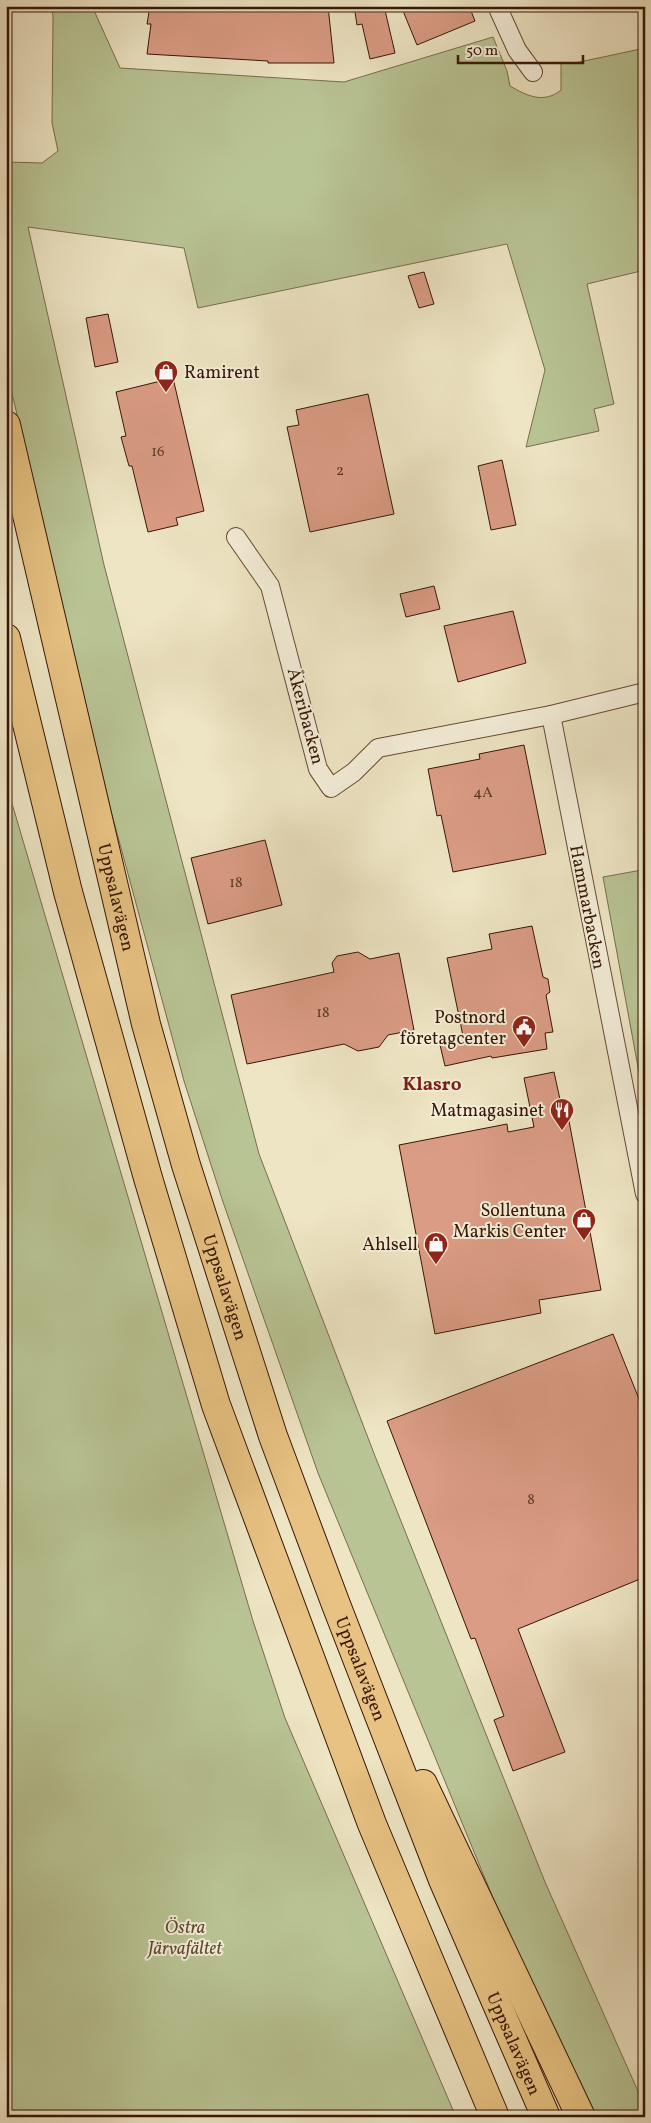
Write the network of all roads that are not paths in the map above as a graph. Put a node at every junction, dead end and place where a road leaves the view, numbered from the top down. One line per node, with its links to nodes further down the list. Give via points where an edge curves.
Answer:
1 (497, 6): 2 (street, via 517,50)
2 (533, 72)
3 (6, 425): 9 (highway, Uppsalavägen, via 130,958 186,1165 273,1436)
4 (236, 536): 7 (street, Åkeribacken, via 270,586 318,769 331,788 354,772 378,748)
5 (6, 638): 10 (highway, via 68,892 216,1405 372,1824)
6 (645, 692): 7 (street)
7 (551, 715): 8 (street, Hammarbacken)
8 (645, 1194)
9 (335, 1602): 11 (highway, Uppsalavägen, via 443,1880); 12 (highway)
10 (495, 2117)
11 (546, 2117)
12 (580, 2117)

